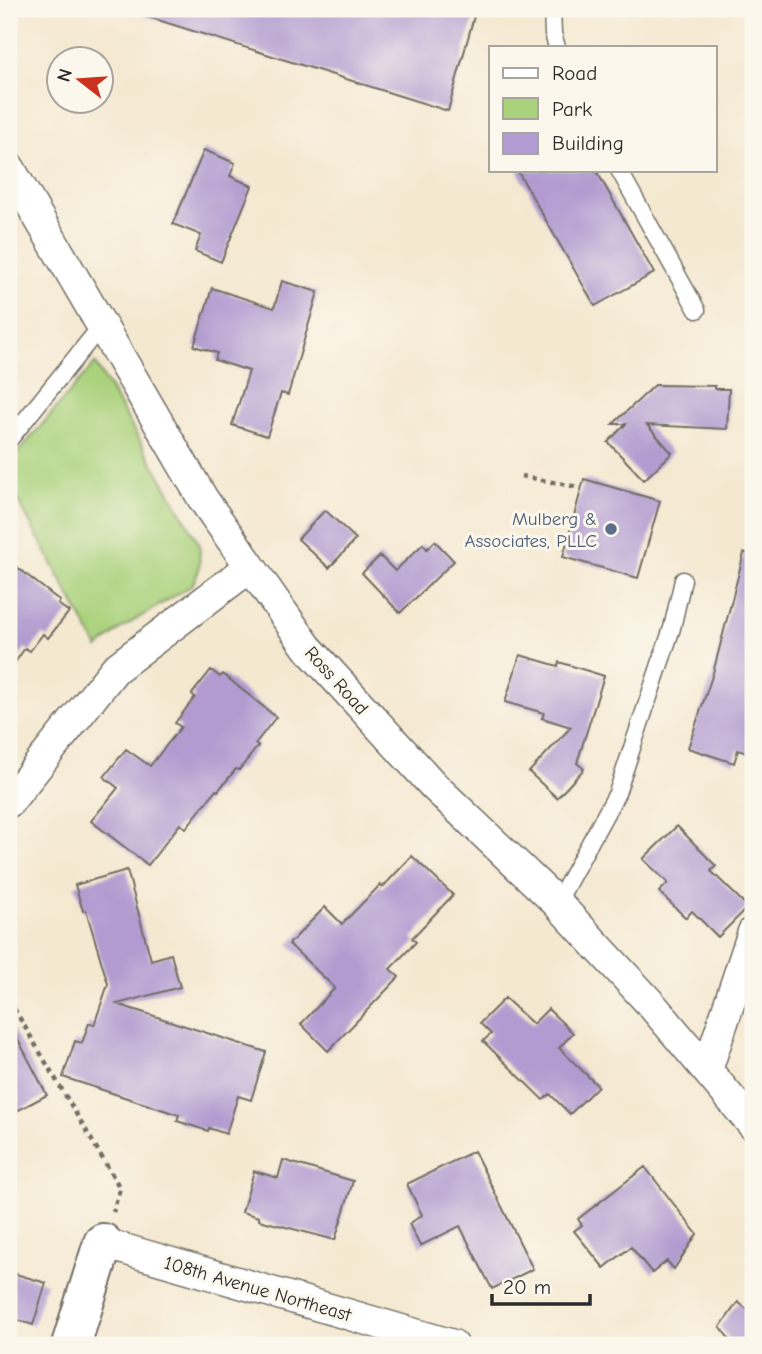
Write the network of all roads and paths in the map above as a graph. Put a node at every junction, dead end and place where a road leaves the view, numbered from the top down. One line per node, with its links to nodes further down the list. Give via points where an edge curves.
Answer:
1 (552, 9): 2 (lane)
2 (557, 46)
3 (9, 167): 6 (street, Ross Road)
4 (620, 172): 5 (lane)
5 (697, 310)
6 (101, 326): 7 (lane); 10 (street, Ross Road, via 202,499)
7 (9, 440)
8 (521, 476): 9 (path)
9 (579, 487)
10 (250, 566): 12 (street, via 115,669); 13 (street, Ross Road, via 307,648 434,786)
11 (683, 580): 13 (lane, via 672,628 617,793)
12 (9, 802)
13 (557, 904): 16 (street, Ross Road)
14 (753, 932): 16 (street)
15 (9, 1000): 18 (path, via 120,1188)
16 (707, 1070): 17 (street, Ross Road)
17 (753, 1125)
18 (103, 1243): 19 (street); 20 (street, 108th Avenue Northeast)
19 (71, 1345)
20 (453, 1345)

